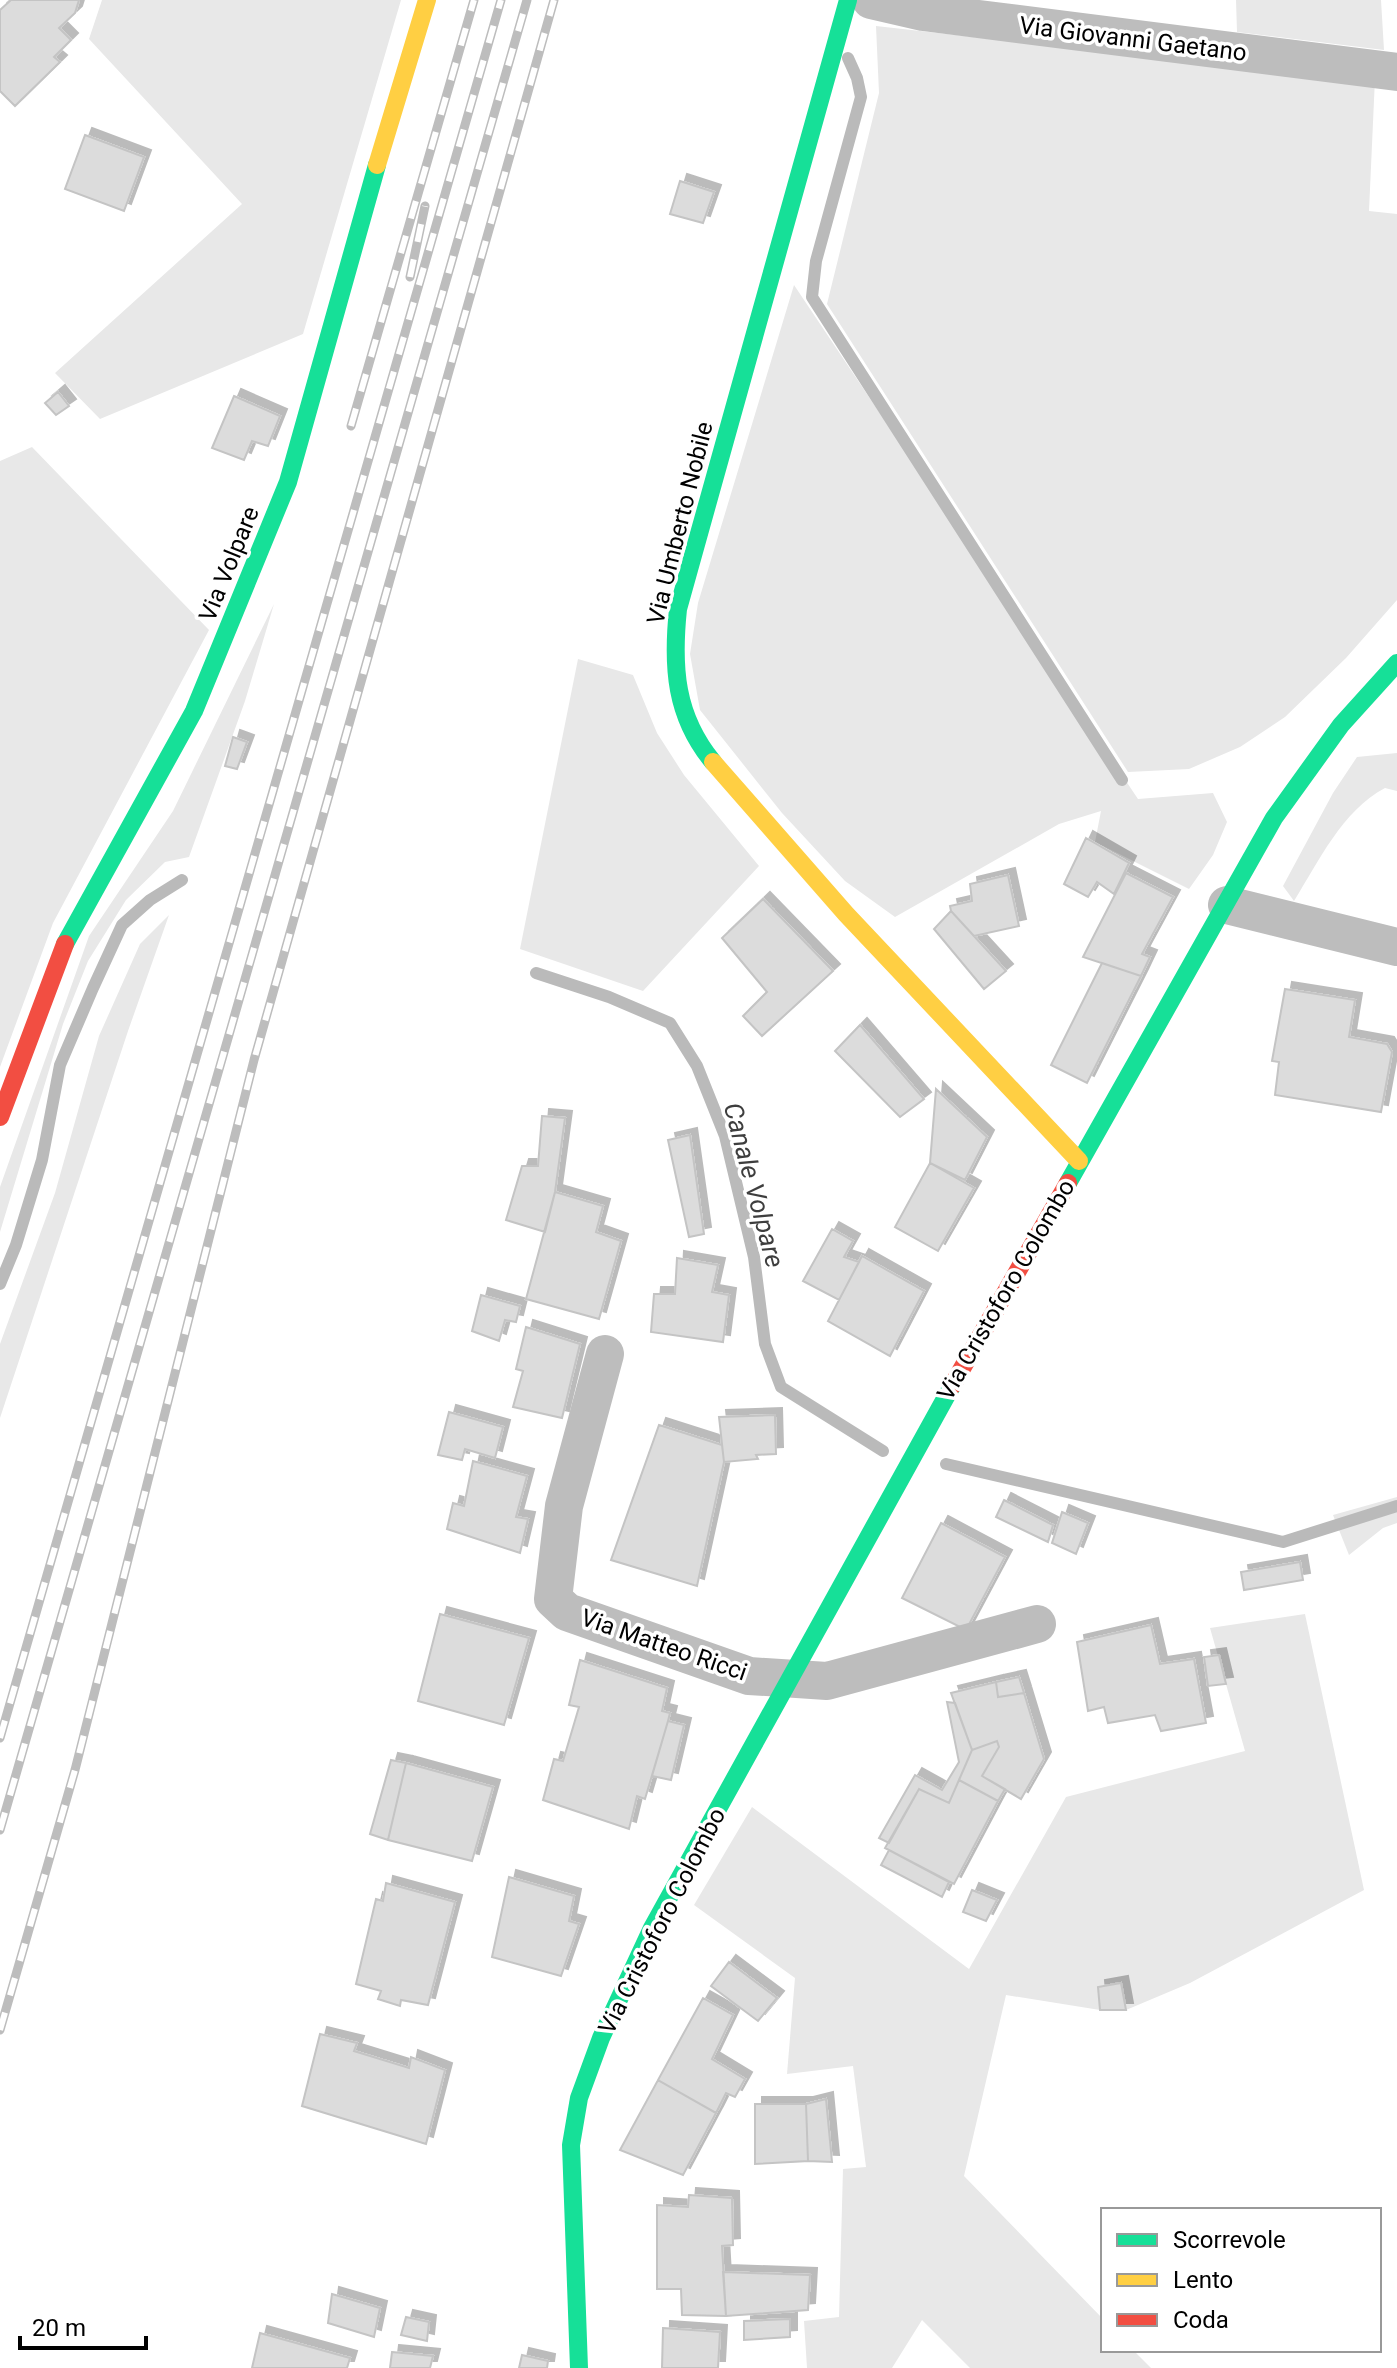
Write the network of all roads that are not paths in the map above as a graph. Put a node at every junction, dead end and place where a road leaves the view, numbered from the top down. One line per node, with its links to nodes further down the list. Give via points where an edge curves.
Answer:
1 (427, 0): 8 (street, Via Volpare, via 288,482 194,711 66,943)
2 (848, 0): 9 (street, Via Umberto Nobile, via 678,609 674,649 682,710 695,741 737,792)
3 (871, 0): 4 (street, Via Giovanni Gaetano, via 923,12)
4 (1397, 72)
5 (1397, 663): 6 (street, Via Cristoforo Colombo, via 1341,725 1274,818)
6 (1227, 905): 7 (street); 9 (street, Via Cristoforo Colombo)
7 (1397, 947)
8 (0, 1117)
9 (1079, 1161): 12 (street, Via Cristoforo Colombo)
10 (605, 1354): 12 (street, Via Matteo Ricci, via 564,1506 553,1599 567,1612 749,1676)
11 (1037, 1624): 12 (street, via 827,1681)
12 (791, 1679): 13 (street, Via Cristoforo Colombo, via 652,1928 579,2098 571,2145)
13 (579, 2368)

